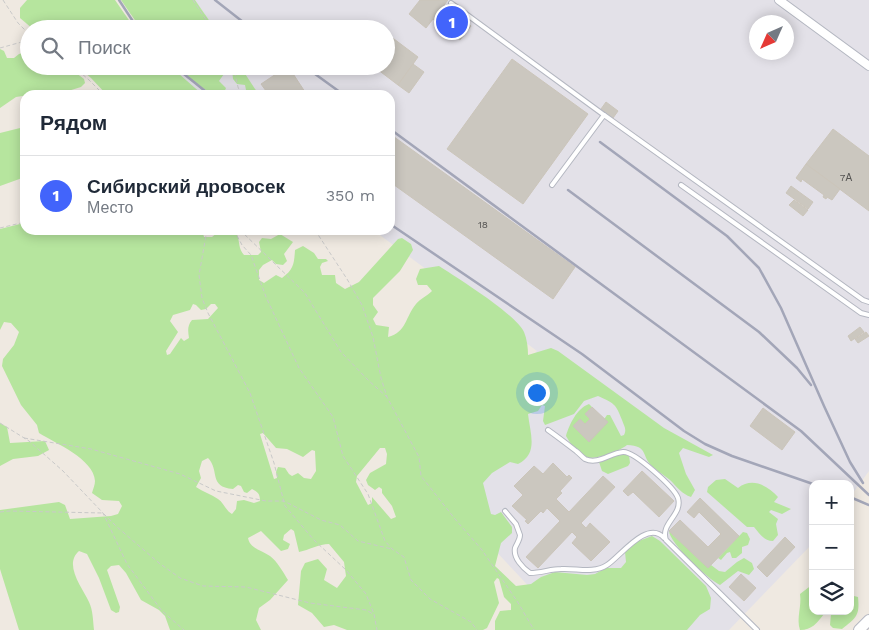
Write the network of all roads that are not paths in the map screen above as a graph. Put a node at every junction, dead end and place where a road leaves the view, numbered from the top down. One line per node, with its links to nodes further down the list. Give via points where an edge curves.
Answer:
1 (779, 0): 3 (street)
2 (451, 3): 4 (lane)
3 (869, 66)
4 (604, 115): 6 (lane); 7 (lane)
5 (680, 185): 8 (lane, via 861,313)
6 (552, 186)
7 (869, 302)
8 (869, 315)
9 (548, 430): 11 (lane, via 586,459 601,459 625,452 658,475 678,497 677,512)
10 (505, 512): 12 (lane, via 516,524 520,535 515,551 517,558 530,573 562,568 597,570 640,537)
11 (665, 528): 12 (lane); 13 (lane)
12 (657, 532): 13 (lane)
13 (666, 540): 15 (lane)
14 (869, 620): 16 (main road)
15 (758, 630)
16 (859, 630)

